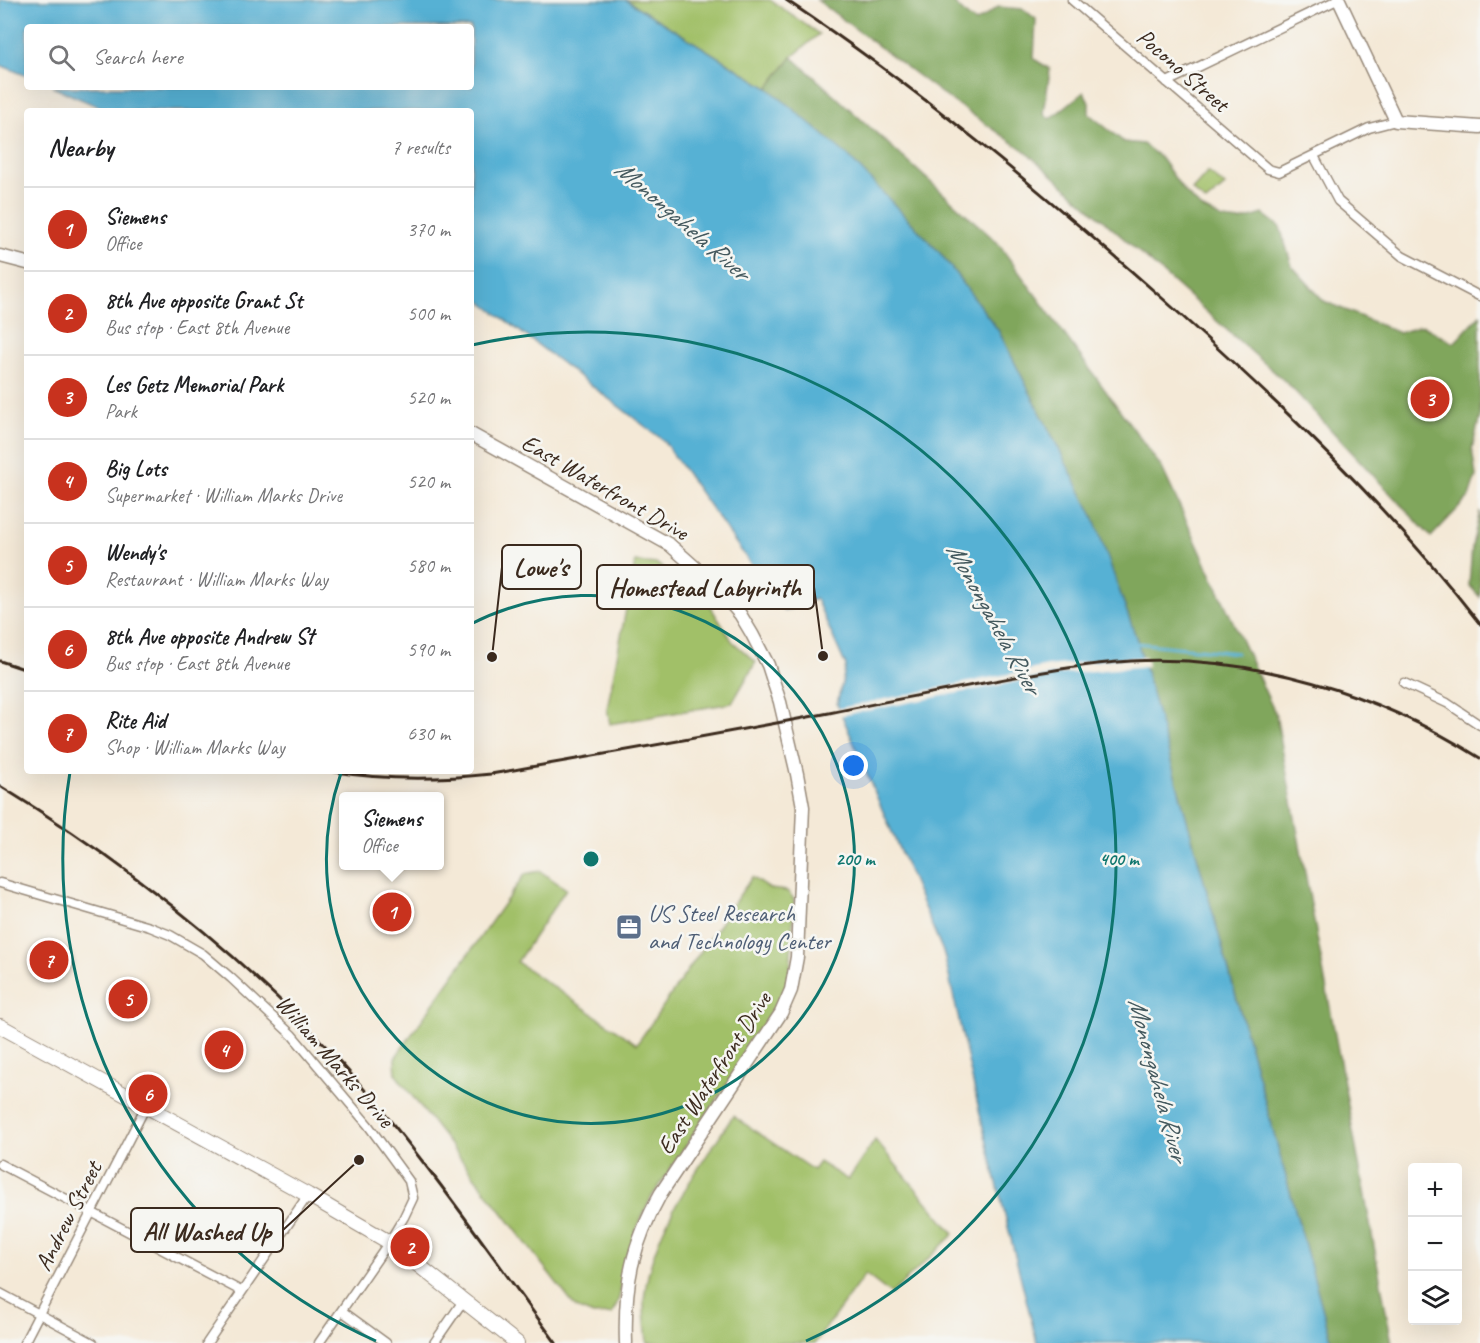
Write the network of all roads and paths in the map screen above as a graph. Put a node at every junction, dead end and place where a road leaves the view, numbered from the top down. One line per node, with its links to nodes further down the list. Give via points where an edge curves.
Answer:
1 (1072, 0): 3 (street, Pocono Street)
2 (1338, 0): 3 (street); 4 (street)
3 (1167, 82): 6 (street, Pocono Street, via 1268,169 1279,171)
4 (1396, 121): 5 (street); 6 (street, via 1369,128)
5 (1480, 127)
6 (1314, 156): 9 (street, via 1338,201 1402,256)
7 (0, 256): 8 (street)
8 (24, 262)
9 (1479, 296)
10 (474, 436): 32 (street, East Waterfront Drive, via 670,545 715,585 740,614 768,665 797,774 803,821 797,957 791,990 781,1012 650,1214 629,1273)
11 (1404, 683): 12 (street)
12 (1480, 724)
13 (0, 883): 19 (street, William Marks Drive, via 170,935 210,960 292,1035 368,1125 409,1181 413,1198)
14 (0, 1026): 15 (main road)
15 (146, 1106): 17 (main road); 18 (street, Andrew Street)
16 (0, 1164): 18 (street)
17 (308, 1195): 19 (main road); 20 (street)
18 (92, 1212): 20 (street); 24 (street, Andrew Street)
19 (389, 1242): 22 (main road); 23 (street, William Marks Drive)
20 (242, 1291): 25 (street)
21 (0, 1293): 24 (street)
22 (463, 1301): 30 (street); 31 (main road)
23 (342, 1311): 28 (street, William Marks Drive); 29 (street)
24 (39, 1314): 26 (street, Andrew Street); 27 (street)
25 (210, 1342)
26 (24, 1343)
27 (93, 1343)
28 (319, 1343)
29 (386, 1343)
30 (434, 1343)
31 (517, 1343)
32 (626, 1343)

